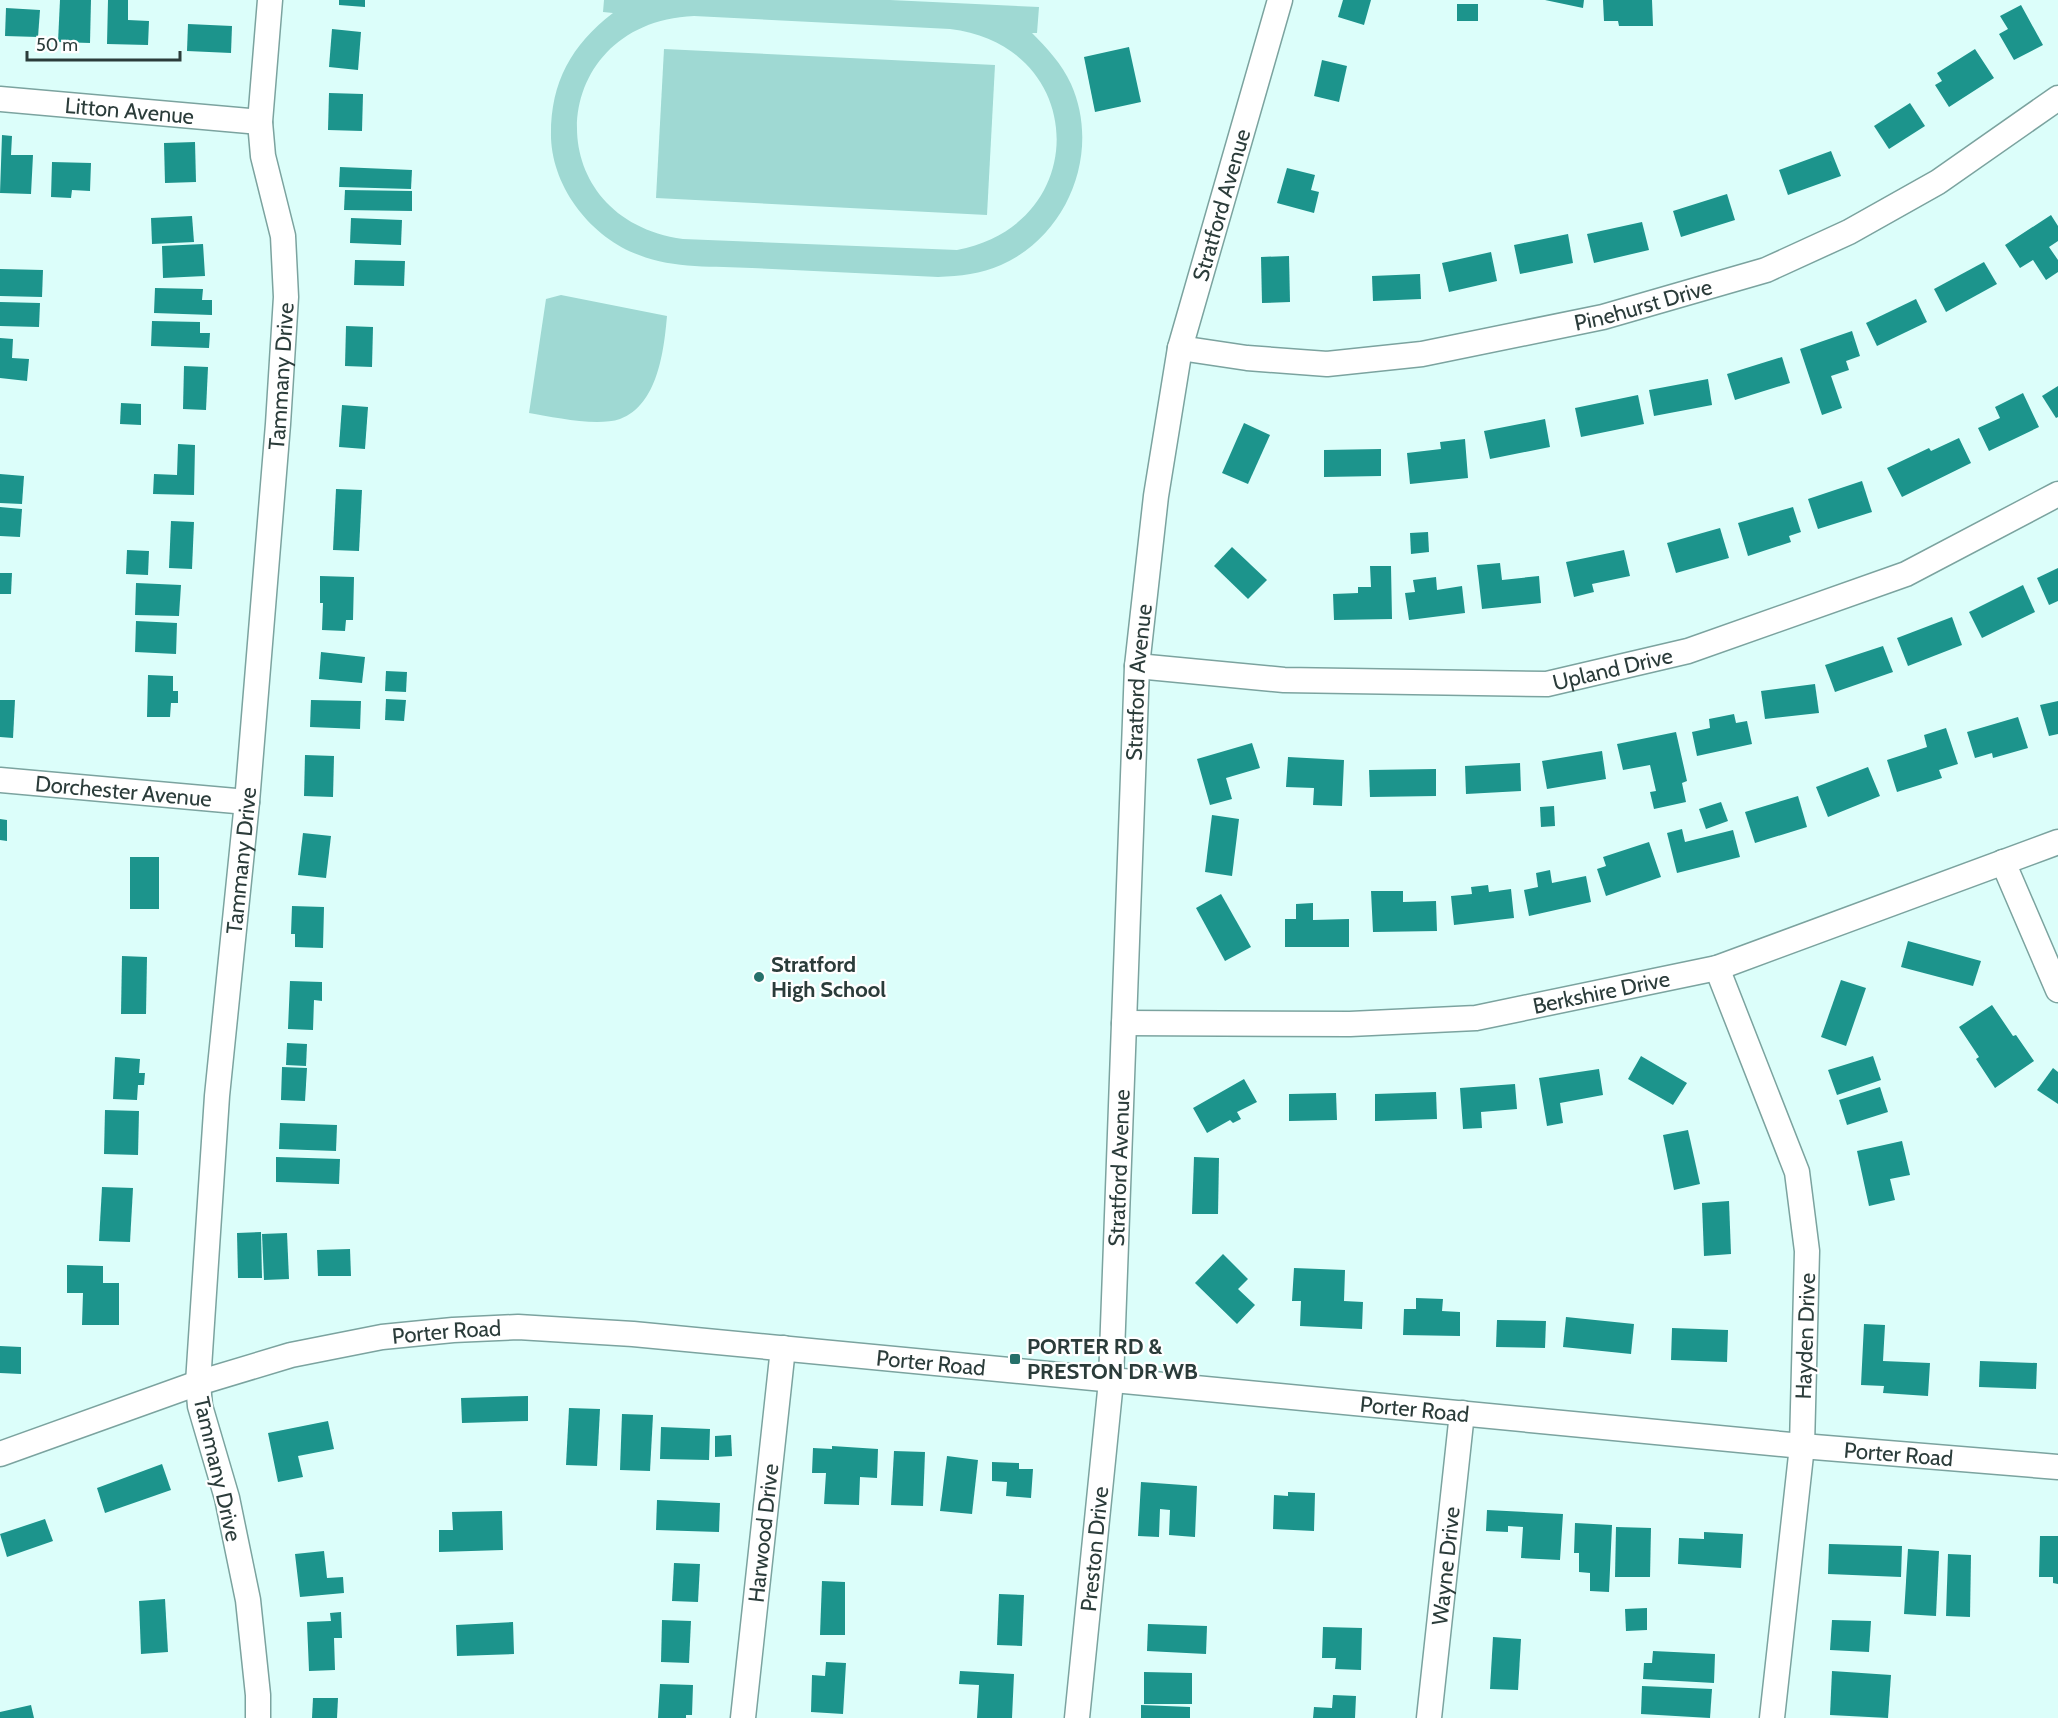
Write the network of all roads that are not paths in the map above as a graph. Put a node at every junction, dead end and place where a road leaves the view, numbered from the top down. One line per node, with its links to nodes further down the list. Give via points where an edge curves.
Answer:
1 (270, 0): 5 (street, Tammany Drive)
2 (1280, 0): 6 (street, Stratford Avenue)
3 (2058, 98): 6 (street, Pinehurst Drive, via 1938,182 1849,232 1755,274 1603,317 1422,354 1327,364)
4 (0, 99): 5 (street, Litton Avenue)
5 (260, 122): 10 (street, Tammany Drive, via 263,156 283,237 285,297)
6 (1180, 348): 8 (street, Stratford Avenue, via 1156,496)
7 (2058, 494): 8 (street, Upland Drive, via 1906,574 1688,651 1547,684 1284,680)
8 (1137, 666): 15 (street, Stratford Avenue)
9 (0, 780): 10 (street, Dorchester Avenue)
10 (247, 802): 18 (street, Tammany Drive, via 217,1096)
11 (2058, 842): 12 (street, Berkshire Drive)
12 (2003, 862): 13 (street, Berkshire Drive); 14 (street)
13 (1717, 968): 15 (street, Berkshire Drive, via 1476,1018 1350,1024); 20 (street, Hayden Drive, via 1797,1172 1807,1251)
14 (2058, 990)
15 (1124, 1023): 17 (street, Stratford Avenue)
16 (783, 1348): 17 (street, Porter Road); 18 (street, Porter Road, via 518,1327 453,1330 382,1337 291,1355); 24 (street, Harwood Drive)
17 (1111, 1381): 19 (street, Porter Road); 25 (street, Preston Drive)
18 (198, 1383): 21 (street, Porter Road); 23 (street, Tammany Drive, via 200,1406 226,1498 248,1600)
19 (1462, 1413): 20 (street, Porter Road); 26 (street, Wayne Drive)
20 (1802, 1446): 22 (street, Porter Road); 27 (street, Hayden Drive)
21 (0, 1454)
22 (2058, 1467)
23 (258, 1718)
24 (743, 1718)
25 (1077, 1718)
26 (1429, 1718)
27 (1772, 1718)

